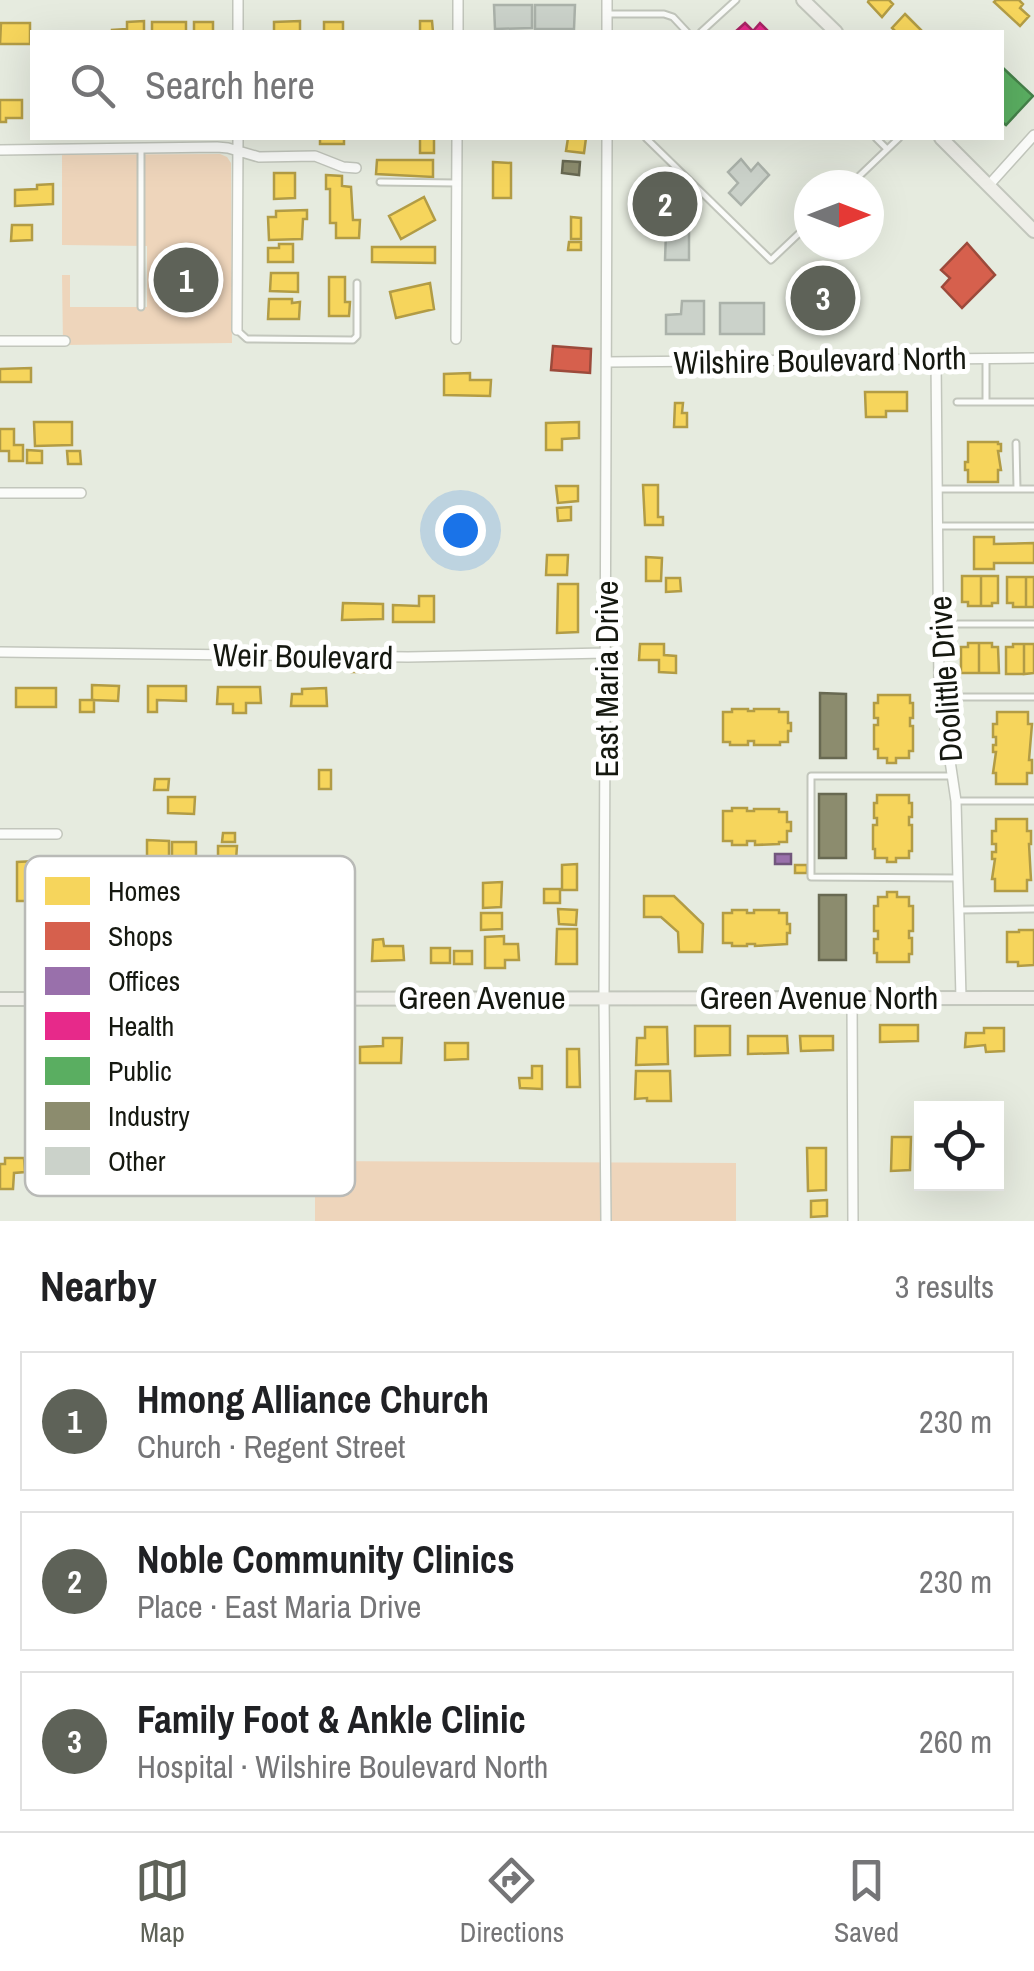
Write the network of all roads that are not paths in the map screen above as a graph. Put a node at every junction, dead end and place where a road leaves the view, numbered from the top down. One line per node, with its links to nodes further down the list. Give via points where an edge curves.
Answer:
1 (238, 0): 7 (street)
2 (458, 0): 8 (street)
3 (607, 0): 6 (street)
4 (736, 0): 11 (lane)
5 (803, 0): 12 (street)
6 (607, 14): 9 (street); 10 (lane, via 657,13)
7 (238, 30)
8 (458, 30)
9 (607, 30)
10 (685, 30)
11 (703, 30)
12 (834, 30)
13 (1034, 135): 29 (street)
14 (238, 140): 24 (street)
15 (457, 140): 28 (street)
16 (607, 140): 41 (street, East Maria Drive)
17 (648, 140): 31 (lane, via 771,260)
18 (878, 140): 22 (lane)
19 (897, 140): 22 (lane)
20 (943, 140): 29 (street)
21 (141, 148): 23 (street); 24 (street); 33 (lane)
22 (887, 149): 26 (lane)
23 (0, 150)
24 (238, 151): 25 (street, via 315,156); 34 (street)
25 (356, 168)
26 (865, 170)
27 (380, 182): 28 (lane)
28 (457, 183): 35 (street)
29 (989, 185): 30 (street)
30 (1034, 231)
31 (794, 238)
32 (357, 282): 34 (lane, via 353,340 247,339)
33 (142, 307)
34 (237, 330)
35 (456, 339)
36 (0, 341): 37 (street)
37 (65, 341)
38 (986, 358): 39 (street, Wilshire Boulevard North); 40 (street, Wilshire Boulevard North); 43 (lane)
39 (1034, 358)
40 (936, 359): 41 (street, Wilshire Boulevard North); 47 (street, Doolittle Drive)
41 (607, 362): 56 (street, East Maria Drive)
42 (957, 402): 43 (lane)
43 (986, 402): 44 (lane)
44 (1034, 402)
45 (1016, 442): 48 (lane)
46 (1034, 488): 48 (lane)
47 (936, 489): 48 (lane); 51 (street, Doolittle Drive)
48 (1016, 489)
49 (0, 493): 50 (street)
50 (80, 493)
51 (936, 526): 52 (lane); 53 (street, Doolittle Drive)
52 (1034, 526)
53 (938, 624): 54 (lane); 57 (street, Doolittle Drive)
54 (1034, 624)
55 (0, 652): 56 (street, Weir Boulevard)
56 (606, 654): 67 (street, East Maria Drive)
57 (940, 697): 58 (lane); 59 (street, Doolittle Drive)
58 (1034, 697)
59 (952, 776): 60 (street, Doolittle Drive); 64 (lane, via 811,776 811,877)
60 (956, 800): 61 (lane); 64 (street, Doolittle Drive)
61 (1034, 801)
62 (0, 834): 63 (street)
63 (57, 834)
64 (958, 878): 66 (street, Doolittle Drive)
65 (1034, 909): 66 (lane)
66 (959, 910): 70 (street, Doolittle Drive)
67 (604, 996): 68 (street, Green Avenue); 69 (street, Green Avenue North); 74 (street, East Maria Drive)
68 (355, 997)
69 (852, 997): 70 (street, Green Avenue North); 75 (street)
70 (961, 998): 71 (street, Green Avenue North)
71 (1034, 998)
72 (0, 999): 73 (street, Green Avenue)
73 (25, 999)
74 (606, 1221)
75 (853, 1221)

